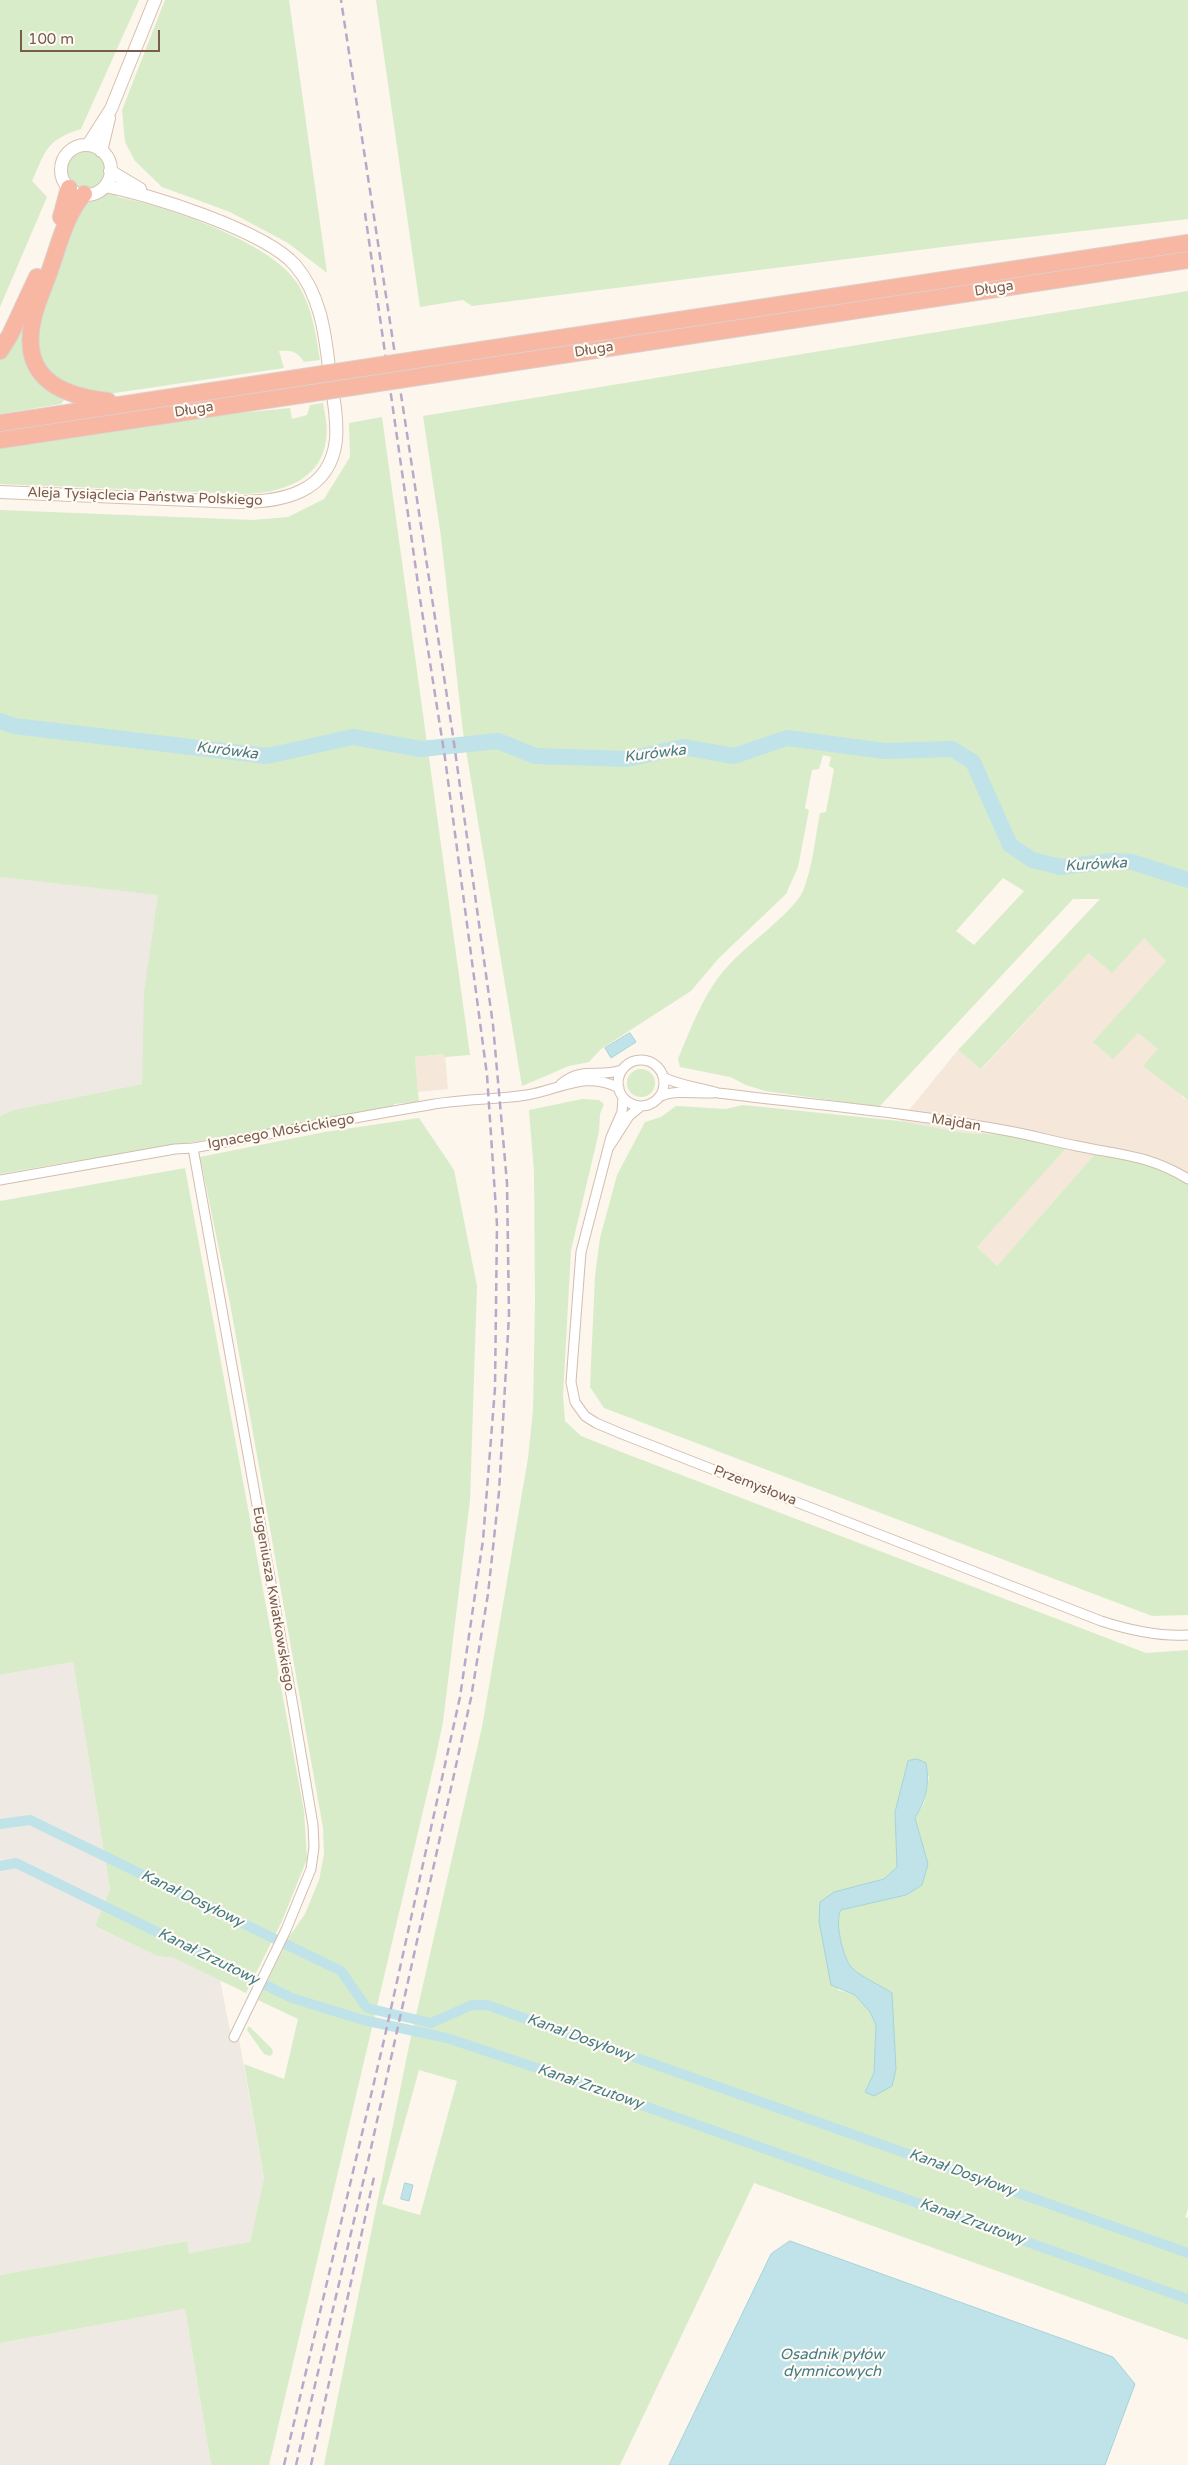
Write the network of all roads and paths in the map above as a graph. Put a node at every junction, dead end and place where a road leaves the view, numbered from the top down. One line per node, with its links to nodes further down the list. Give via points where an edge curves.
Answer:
1 (155, 0): 2 (street)
2 (111, 109): 3 (street); 4 (street)
3 (88, 145): 4 (street); 7 (street, via 70,150 63,160 62,178)
4 (101, 151): 5 (street, via 110,163)
5 (110, 170): 6 (street); 9 (street, Aleja Tysiąclecia Państwa Polskiego)
6 (105, 186): 8 (street); 9 (street, Aleja Tysiąclecia Państwa Polskiego)
7 (69, 188): 8 (street); 12 (highway, via 59,224 37,278)
8 (84, 194): 13 (highway, via 64,232 37,306 30,348 38,368 62,391)
9 (151, 196): 16 (street, Aleja Tysiąclecia Państwa Polskiego, via 256,239 284,256 302,275 318,305 328,359 336,427 329,462 320,476 301,492 265,502)
10 (1188, 243): 13 (highway, Długa, bridge)
11 (1188, 260): 15 (highway, Długa, bridge)
12 (0, 351)
13 (130, 403): 14 (highway)
14 (0, 423)
15 (0, 440)
16 (0, 492)
17 (622, 1070): 18 (street, via 630,1062 647,1060 656,1065); 19 (street, Ignacego Mościckiego, via 610,1074 576,1074); 20 (street, via 618,1079)
18 (664, 1077): 21 (street, Majdan, via 678,1084); 22 (street)
19 (561, 1084): 20 (street, Ignacego Mościckiego, via 602,1082); 24 (street, Ignacego Mościckiego, via 526,1095 427,1105)
20 (621, 1093): 23 (street, via 631,1104); 25 (street, Przemysłowa, via 622,1112)
21 (718, 1093): 22 (street, Majdan, via 677,1092); 26 (street, Majdan, via 1015,1132 1134,1155)
22 (660, 1097): 23 (street)
23 (641, 1106): 25 (street, Przemysłowa, via 629,1116)
24 (193, 1148): 27 (street, Ignacego Mościckiego); 29 (street, Eugeniusza Kwiatkowskiego, via 313,1825 311,1869 286,1930)
25 (609, 1148): 28 (street, Przemysłowa, via 585,1232 578,1272 571,1382 575,1402 585,1416 613,1430 1101,1621 1128,1630)
26 (1188, 1179)
27 (0, 1180)
28 (1188, 1635)
29 (234, 2037)

